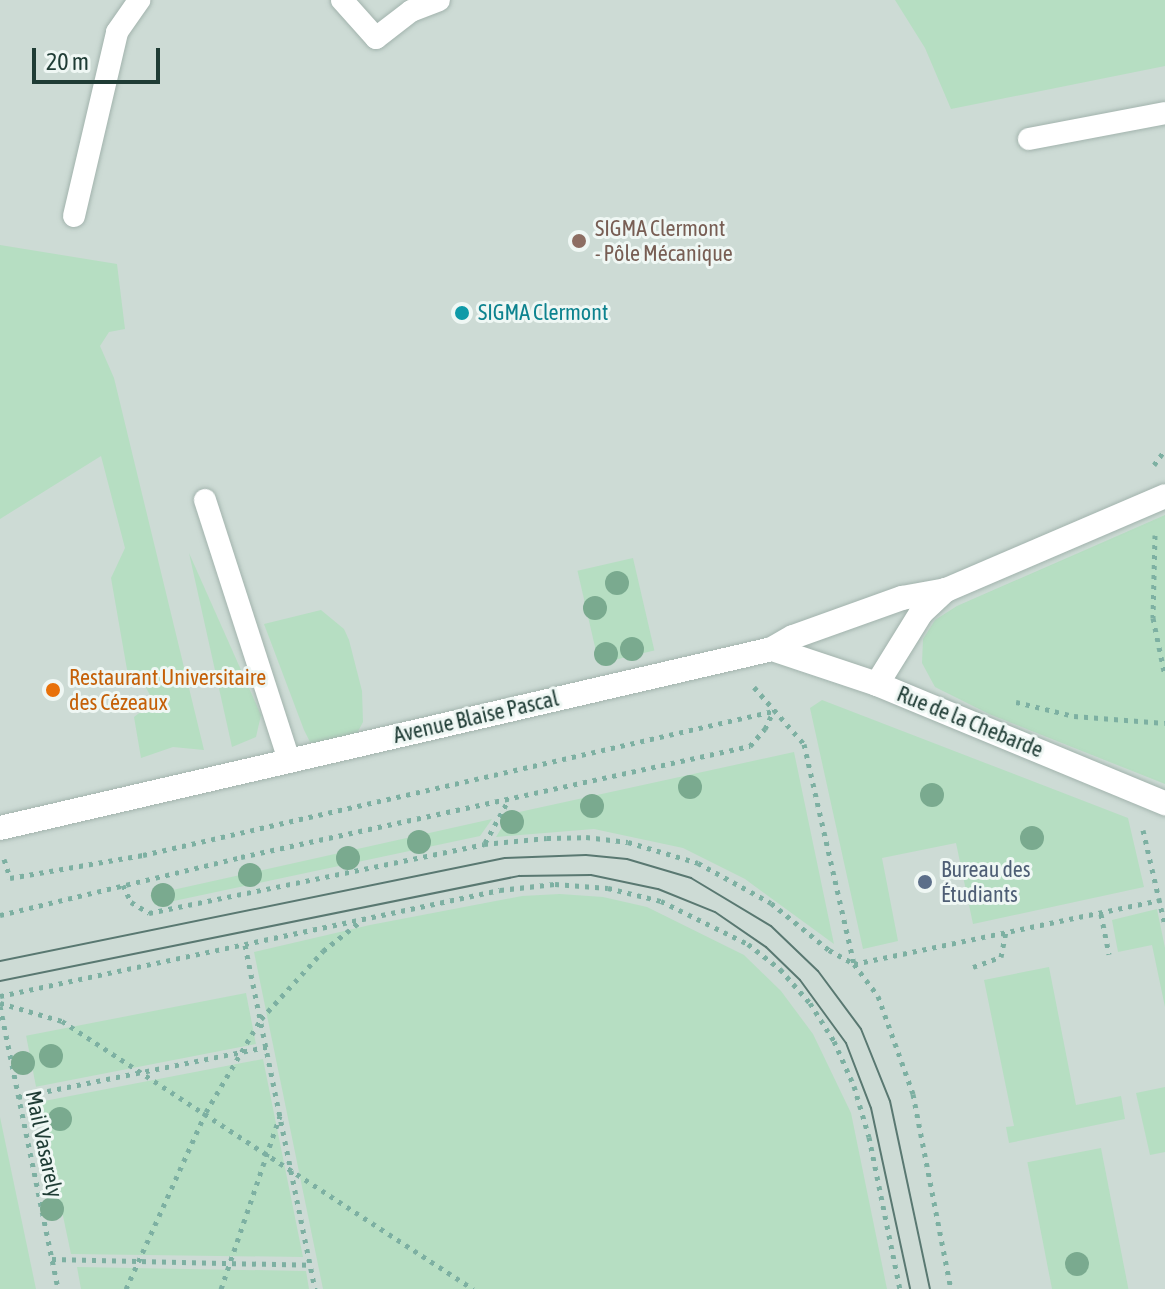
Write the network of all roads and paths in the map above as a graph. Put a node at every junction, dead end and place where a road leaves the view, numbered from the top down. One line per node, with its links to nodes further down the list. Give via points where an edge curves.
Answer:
1 (139, 0): 6 (lane, via 117,32)
2 (342, 0): 3 (lane, via 376,38 411,11)
3 (439, 0)
4 (1165, 113): 5 (lane)
5 (1029, 139)
6 (74, 216)
7 (1160, 498): 9 (street, Avenue Blaise Pascal); 11 (path, via 1153,618)
8 (205, 500): 17 (lane)
9 (946, 590): 10 (street, Avenue Blaise Pascal, via 902,598); 12 (street, Avenue Blaise Pascal, via 921,613)
10 (772, 649): 12 (street, Rue de la Chebarde); 17 (street, Avenue Blaise Pascal)
11 (1165, 676)
12 (877, 684): 18 (street, Rue de la Chebarde)
13 (764, 699): 15 (path)
14 (1011, 702): 16 (path, via 1074,716)
15 (774, 710): 19 (path, via 750,746); 23 (path, via 143,855 10,878); 33 (path, via 804,744)
16 (1165, 723)
17 (289, 760): 21 (street, Avenue Blaise Pascal)
18 (1140, 789): 20 (street, Rue de la Chebarde); 25 (path, via 1139,814)
19 (509, 798): 22 (path); 24 (path)
20 (1165, 803)
21 (0, 828)
22 (484, 844): 24 (path, via 149,913 131,902); 33 (path, via 586,837 666,851 736,882)
23 (0, 853)
24 (123, 885): 27 (path)
25 (1162, 900): 26 (path); 29 (path)
26 (1101, 914): 30 (path); 32 (path)
27 (0, 915)
28 (362, 920): 31 (path); 37 (path, via 323,951); 55 (path, via 500,890 555,884 608,888 661,901 748,944 810,1003 854,1086)
29 (1165, 925)
30 (1006, 932): 33 (path); 34 (path, via 1001,957)
31 (245, 945): 35 (path); 37 (path)
32 (1109, 954)
33 (854, 964): 56 (path, via 878,996 913,1094)
34 (973, 967)
35 (0, 996)
36 (0, 1004): 40 (path, via 62,1021); 41 (path, Mail Vasarely)
37 (261, 1019): 38 (path); 39 (path)
38 (267, 1047): 39 (path); 43 (path)
39 (243, 1052): 40 (path); 42 (path)
40 (141, 1071): 41 (path); 42 (path)
41 (18, 1097): 46 (path, Mail Vasarely)
42 (206, 1112): 44 (path); 47 (path)
43 (281, 1113): 44 (path); 45 (path)
44 (267, 1155): 45 (path); 48 (path)
45 (292, 1173): 49 (path); 54 (path)
46 (52, 1259): 47 (path); 50 (path, Mail Vasarely)
47 (136, 1261): 48 (path); 51 (path)
48 (227, 1264): 49 (path); 52 (path)
49 (310, 1265): 53 (path)
50 (58, 1289)
51 (126, 1289)
52 (221, 1289)
53 (315, 1289)
54 (473, 1289)
55 (900, 1289)
56 (951, 1289)

